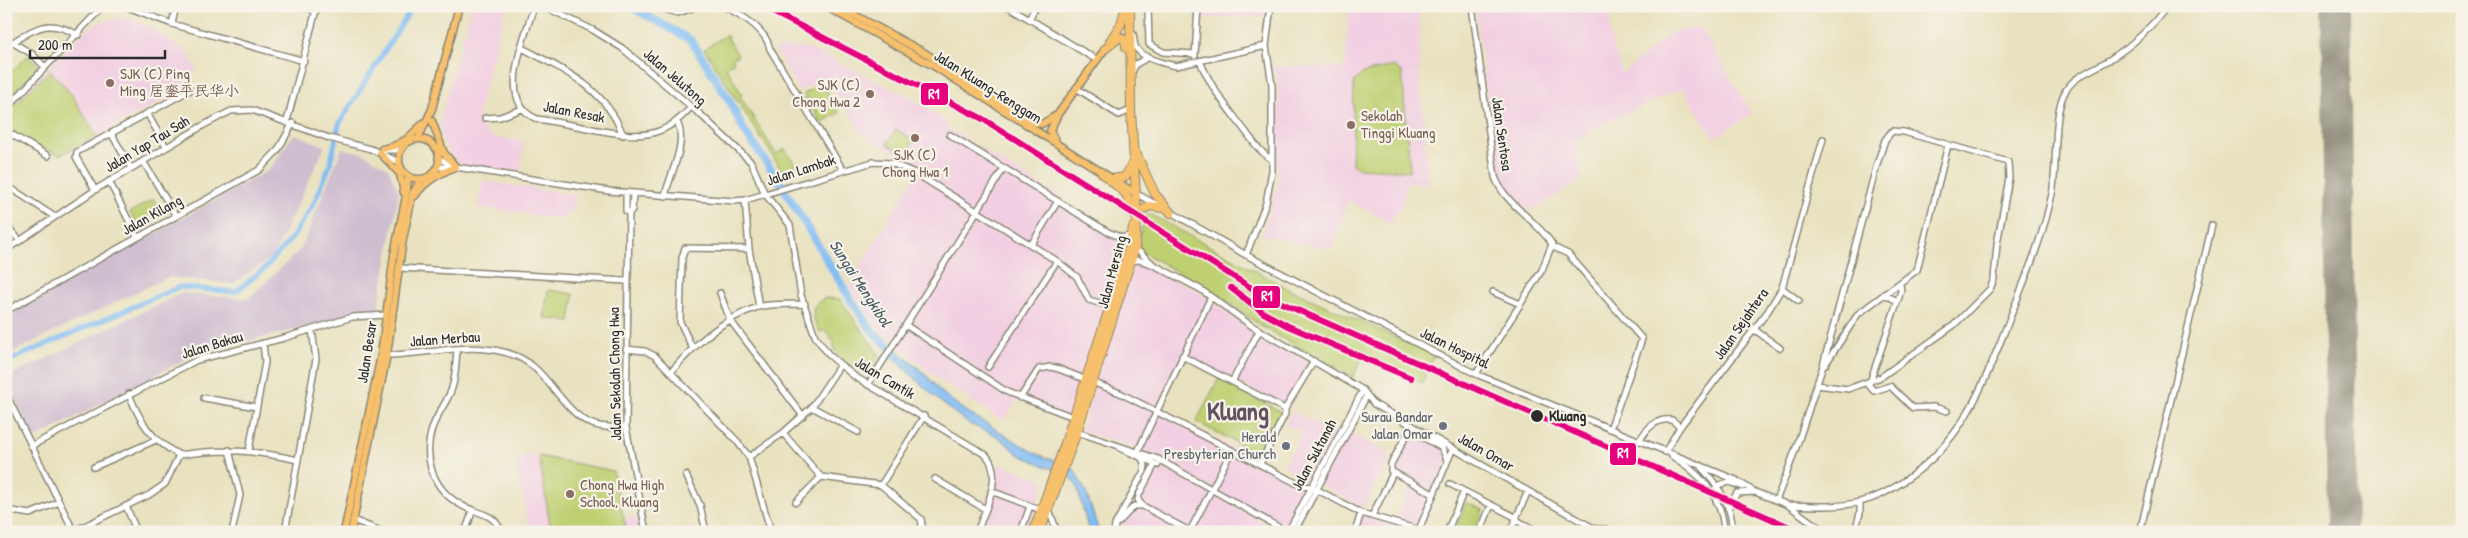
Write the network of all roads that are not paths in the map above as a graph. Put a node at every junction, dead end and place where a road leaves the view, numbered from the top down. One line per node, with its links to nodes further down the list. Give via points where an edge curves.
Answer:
1 (103, 6): 27 (street)
2 (125, 6): 26 (street)
3 (176, 6): 26 (street)
4 (306, 6): 24 (street)
5 (317, 6): 24 (street, Jalan Kilang)
6 (459, 6): 49 (main road)
7 (534, 6): 31 (street, Jalan Resak)
8 (543, 6): 42 (street, Jalan Jelutong, via 617,44)
9 (652, 6): 10 (street, via 678,13)
10 (698, 6)
11 (723, 6): 75 (street, via 753,25 766,38)
12 (826, 6): 62 (main road, Jalan Kluang-Renggam, via 932,65)
13 (838, 6): 47 (main road, Jalan Kluang-Renggam, via 925,53 1033,123 1042,124)
14 (1008, 6): 25 (street)
15 (1036, 6): 25 (street)
16 (1129, 6): 32 (highway); 34 (street, via 1135,47); 39 (highway, Jalan Mersing)
17 (1148, 6): 33 (street, via 1149,44 1163,52)
18 (1198, 6): 33 (street)
19 (1271, 6): 30 (street)
20 (1404, 6): 21 (street)
21 (1408, 6)
22 (1472, 6): 104 (street, Jalan Sentosa, via 1495,177 1508,201 1548,238)
23 (2167, 6): 217 (street, via 2139,38 2075,80 2066,90 2059,113 2056,166 2045,224 1975,403 1942,450 1922,469 1893,489)
24 (316, 12): 36 (street, Jalan Kilang)
25 (1029, 19): 35 (street)
26 (172, 24): 36 (street)
27 (78, 34): 28 (street, via 64,27 44,25); 38 (street)
28 (12, 42): 29 (street); 38 (street, via 32,54)
29 (6, 46)
30 (1266, 46): 37 (street); 68 (street, via 1272,85)
31 (522, 48): 44 (street, Jalan Resak, via 514,89); 54 (street, via 594,90 613,114)
32 (1105, 48): 35 (main road); 39 (highway, via 1117,38 1124,38)
33 (1195, 54): 37 (street)
34 (1149, 57): 37 (street, via 1176,66); 39 (street, via 1136,64)
35 (1098, 60): 40 (main road)
36 (304, 61): 50 (street, Jalan Kilang)
37 (1197, 61): 68 (street, via 1226,108 1259,151)
38 (45, 67): 43 (street)
39 (1130, 81): 45 (highway, Jalan Mersing)
40 (1076, 88): 45 (street, via 1119,116); 47 (main road)
41 (190, 90): 46 (street)
42 (691, 107): 51 (street, Jalan Resak); 85 (street, Jalan Jelutong, via 752,162)
43 (6, 109)
44 (522, 109): 48 (street, via 508,115); 54 (street, Jalan Resak, via 537,119)
45 (1131, 110): 58 (highway, Jalan Mersing)
46 (147, 113): 53 (street); 61 (street)
47 (1058, 114): 62 (main road, via 1050,130)
48 (485, 118)
49 (430, 121): 56 (main road); 59 (main road); 64 (main road, via 407,139); 72 (main road, via 444,153)
50 (290, 122): 61 (street, Jalan Yap Tau Sah, via 241,109 204,124); 64 (street, Jalan Yap Tau Sah, via 329,138); 96 (street, Jalan Kilang, via 278,150 266,165)
51 (677, 122): 54 (street, Jalan Resak, via 649,134); 87 (street, via 681,142)
52 (6, 131): 65 (street)
53 (111, 133): 73 (street); 82 (street, via 76,154)
54 (623, 135)
55 (950, 135): 74 (street)
56 (418, 139): 59 (main road); 63 (main road, via 408,142)
57 (1823, 139): 115 (street, Jalan Sejahtera)
58 (1132, 140): 67 (highway, Jalan Mersing); 95 (highway, via 1147,181)
59 (432, 145): 66 (main road)
60 (1948, 145): 114 (street, via 1917,270); 144 (street, via 1897,131 1887,134); 149 (street, via 2005,160 2009,166 1992,284 1954,325 1895,368)
61 (166, 147): 69 (street, Jalan Yap Tau Sah)
62 (1060, 147): 76 (main road, Jalan Kluang-Renggam)
63 (401, 150): 64 (street, Jalan Yap Tau Sah); 70 (main road)
64 (381, 151): 70 (street, Jalan Yap Tau Sah); 89 (main road, via 400,174)
65 (48, 156)
66 (438, 158): 71 (main road); 72 (street)
67 (1133, 159): 79 (highway, via 1125,177); 86 (highway, Jalan Mersing)
68 (1272, 160): 108 (street, via 1266,202)
69 (143, 161): 73 (street, Jalan Yap Tau Sah); 96 (street)
70 (399, 162): 77 (main road)
71 (436, 167): 72 (street); 78 (main road, Jalan Besar)
72 (455, 167): 83 (street, Jalan Lambak); 89 (main road, via 429,181)
73 (131, 168): 80 (street, Jalan Yap Tau Sah)
74 (1004, 168): 90 (street); 92 (street)
75 (843, 170): 85 (street, Jalan Lambak); 92 (street, Jalan Lambak, via 873,162 891,163)
76 (1102, 174): 79 (main road, Jalan Kluang-Renggam); 94 (highway, via 1126,194)
77 (408, 176): 78 (main road); 89 (main road, Jalan Besar)
78 (421, 179): 89 (main road, Jalan Besar)
79 (1113, 180): 86 (main road, Jalan Kluang-Renggam)
80 (109, 182): 82 (street, Jalan Yap Tau Sah); 101 (street)
81 (6, 185): 97 (street)
82 (95, 190): 97 (street, Jalan Yap Tau Sah)
83 (626, 193): 84 (street, Jalan Lambak); 93 (street, Jalan Sekolah Chong Hwa, via 626,211)
84 (633, 193): 87 (street, Jalan Lambak); 93 (street, Jalan Sekolah Chong Hwa)
85 (768, 193): 88 (street, Jalan Lambak); 123 (street, Jalan Cantik, via 790,225)
86 (1136, 193): 91 (street, Jalan Hospital); 94 (highway, Jalan Mersing)
87 (665, 196): 88 (street, Jalan Lambak)
88 (746, 200): 106 (street)
89 (408, 202): 112 (main road, Jalan Besar); 128 (main road, Jalan Besar, via 394,254)
90 (1058, 202): 100 (street, via 1118,237); 103 (street)
91 (1163, 208): 94 (highway, via 1149,206); 95 (street, Jalan Hospital)
92 (977, 210): 103 (street, Jalan Lambak); 130 (street)
93 (629, 213): 113 (street, Jalan Sekolah Chong Hwa)
94 (1135, 213): 100 (highway, Jalan Mersing); 105 (highway, Jalan Mersing)
95 (1171, 213): 108 (street, Jalan Hospital)
96 (176, 216): 101 (street, Jalan Kilang)
97 (55, 217): 102 (street, Jalan Yap Tau Sah)
98 (6, 225): 102 (street)
99 (2212, 226): 269 (street)
100 (1131, 235): 125 (highway, Jalan Mersing)
101 (137, 237): 127 (street, Jalan Kilang)
102 (20, 241): 107 (street, Jalan Yap Tau Sah)
103 (1031, 245): 109 (street, Jalan Lambak)
104 (1551, 246): 124 (street, via 1542,270); 172 (street, Jalan Sentosa, via 1575,262 1642,339)
105 (1135, 248): 110 (highway, Jalan Mersing); 111 (street)
106 (749, 249): 126 (street); 135 (street, via 684,249 680,322)
107 (6, 250)
108 (1246, 255): 146 (street, Jalan Hospital)
109 (1057, 261): 125 (street, Jalan Lambak, via 1078,277 1089,300); 143 (street)
110 (1131, 261): 111 (street); 118 (highway, Jalan Mersing)
111 (1154, 265): 120 (street)
112 (400, 268): 113 (street); 139 (main road, Jalan Besar)
113 (626, 281): 138 (street, Jalan Sekolah Chong Hwa)
114 (1900, 284): 119 (street); 122 (street)
115 (1782, 288): 121 (street); 132 (street, Jalan Sejahtera)
116 (1493, 292): 124 (street)
117 (720, 293): 129 (street)
118 (1120, 294): 125 (highway, via 1114,305); 147 (highway, Jalan Mersing)
119 (1884, 294): 122 (street); 144 (street, via 1858,314)
120 (1211, 297): 133 (street); 140 (street)
121 (1799, 301)
122 (1897, 301): 149 (street)
123 (805, 304): 126 (street); 142 (street, Jalan Cantik, via 821,345)
124 (1520, 304): 146 (street)
125 (1109, 306): 147 (highway, Jalan Mersing)
126 (759, 307): 129 (street)
127 (6, 311)
128 (386, 315): 131 (street, Jalan Bakau, via 352,317); 242 (main road, Jalan Besar, via 381,354)
129 (730, 320): 135 (street); 164 (street)
130 (907, 326): 150 (street); 157 (street)
131 (312, 330): 134 (street, Jalan Bakau); 190 (street, via 316,359)
132 (1755, 330): 136 (street); 170 (street, Jalan Sejahtera)
133 (1259, 331): 141 (street); 148 (street)
134 (263, 343): 154 (street, Jalan Bakau, via 197,360); 159 (street, via 265,362)
135 (692, 347): 145 (street)
136 (1780, 348)
137 (457, 349): 139 (street, Jalan Merbau); 168 (street, Jalan Merbau, via 498,350 517,356 534,366 587,422); 228 (street, via 452,387 433,426 428,460 446,496)
138 (626, 349): 145 (street, via 645,351); 168 (street, Jalan Sekolah Chong Hwa)
139 (387, 355): 233 (main road, Jalan Besar)
140 (1182, 356): 148 (street); 162 (street)
141 (1314, 361): 152 (street); 161 (street)
142 (840, 365): 150 (street, Jalan Cantik); 160 (street)
143 (988, 367)
144 (1822, 369): 151 (street)
145 (671, 372): 188 (street)
146 (1476, 374): 172 (street, Jalan Hospital)
147 (1090, 380): 157 (street, via 1051,367 1038,369); 162 (street); 166 (highway, Jalan Mersing); 167 (highway, Jalan Mersing)
148 (1232, 382): 161 (street)
149 (1869, 382): 151 (street, via 1843,390); 163 (street, via 1874,391 1890,386 1913,408)
150 (868, 385): 165 (street, Jalan Cantik)
151 (1817, 385): 214 (street, via 1798,447)
152 (1363, 390): 155 (street, Jalan Omar); 205 (street, Jalan Sultanah)
153 (6, 394): 158 (street)
154 (129, 394): 176 (street, via 138,416); 178 (street, Jalan Bakau)
155 (1367, 395): 169 (street, Jalan Omar, via 1374,404); 205 (street, Jalan Sultanah)
156 (204, 398): 159 (street)
157 (1020, 398): 166 (street)
158 (8, 405): 178 (street)
159 (257, 407): 182 (street)
160 (812, 407): 164 (street); 173 (street)
161 (1285, 409): 193 (street)
162 (1156, 410): 183 (street); 184 (street)
163 (1947, 411)
164 (803, 416): 175 (street)
165 (924, 416): 202 (street); 208 (street, Jalan Cantik, via 986,455 993,466)
166 (1073, 417): 167 (street); 171 (highway, Jalan Mersing)
167 (1082, 420): 174 (highway, Jalan Mersing)
168 (626, 427): 247 (street, Jalan Sekolah Chong Hwa)
169 (1411, 427): 180 (street, Jalan Omar); 191 (street, via 1442,448); 197 (street, via 1391,464)
170 (1680, 427): 177 (street, via 1672,420 1658,421); 185 (street, Jalan Sejahtera)
171 (1069, 429): 174 (street); 187 (highway, Jalan Mersing)
172 (1610, 429): 177 (street, Jalan Hospital)
173 (858, 432)
174 (1077, 432): 179 (street); 187 (highway, Jalan Mersing)
175 (783, 433): 188 (street); 199 (street)
176 (156, 440): 186 (street); 196 (street)
177 (1640, 441): 185 (street, Jalan Hospital)
178 (31, 446): 215 (street)
179 (1120, 448): 184 (street); 189 (street)
180 (1452, 448): 191 (street); 210 (street, Jalan Omar)
181 (229, 450): 182 (street); 186 (street); 240 (street, via 240,495)
182 (249, 450): 190 (street)
183 (1232, 450): 193 (street); 207 (street)
184 (1138, 451): 195 (street)
185 (1665, 452): 194 (street, Jalan Hospital); 206 (street, via 1692,470)
186 (179, 455): 220 (street, via 165,484)
187 (1064, 456): 226 (highway, Jalan Mersing)
188 (749, 457): 249 (street)
189 (1142, 459): 192 (street); 234 (street, via 1144,472)
190 (298, 460): 241 (street)
191 (1447, 460): 212 (street)
192 (1155, 464): 195 (street); 222 (street, via 1138,495)
193 (1260, 464): 204 (street)
194 (1699, 465): 203 (street); 211 (street, Jalan Hospital, via 1736,480)
195 (1167, 466): 207 (street)
196 (94, 467)
197 (1393, 473): 212 (street); 230 (street)
198 (686, 475): 248 (street, via 700,505)
199 (821, 477): 202 (street); 216 (street)
200 (935, 479): 225 (street)
201 (1450, 484): 209 (street)
202 (881, 485): 250 (street, via 921,519)
203 (1717, 485): 206 (street); 211 (street, via 1729,482); 224 (street)
204 (1302, 486): 205 (street); 213 (street)
205 (1314, 488): 213 (street, Jalan Sultanah); 229 (street)
206 (1710, 489): 265 (street, via 1721,512)
207 (1211, 490): 236 (street); 257 (street)
208 (991, 491): 221 (street); 225 (street, Jalan Cantik)
209 (1464, 491): 218 (street); 260 (street)
210 (1528, 491): 232 (street); 235 (street, Jalan Omar)
211 (1755, 492): 214 (street, Jalan Hospital); 224 (street, via 1737,493)
212 (1433, 494): 237 (street)
213 (1310, 496): 257 (street, Jalan Sultanah); 258 (street, Jalan Sultanah)
214 (1776, 500): 219 (street, Jalan Hospital)
215 (59, 502): 227 (street, via 30,514); 238 (street)
216 (796, 502)
217 (1860, 502): 223 (street); 268 (street)
218 (1491, 505): 232 (street); 261 (street)
219 (1788, 505): 223 (street); 231 (street)
220 (126, 506): 238 (street); 239 (street)
221 (1030, 506): 226 (street); 252 (street)
222 (1143, 506): 234 (street, via 1134,506); 236 (street)
223 (1810, 506): 231 (street)
224 (1728, 508): 266 (street)
225 (985, 509): 251 (street, Jalan Cantik)
226 (1045, 509): 253 (highway, Jalan Mersing); 254 (highway, Jalan Mersing); 255 (street)
227 (6, 510)
228 (473, 510): 245 (street); 246 (street, via 489,515)
229 (1362, 513): 230 (street); 259 (street)
230 (1372, 516): 237 (street)
231 (1804, 518): 267 (street)
232 (1516, 519): 262 (street); 263 (street)
233 (353, 520): 243 (main road, Jalan Besar); 244 (street)
234 (1115, 525): 256 (street)
235 (1595, 530): 264 (street, Jalan Omar)
236 (1191, 531)
237 (1418, 531)
238 (74, 532)
239 (137, 532)
240 (232, 532)
241 (286, 532)
242 (344, 532)
243 (351, 532)
244 (383, 532)
245 (465, 532)
246 (501, 532)
247 (646, 532)
248 (706, 532)
249 (771, 532)
250 (919, 532)
251 (977, 532)
252 (1021, 532)
253 (1033, 532)
254 (1040, 532)
255 (1057, 532)
256 (1114, 532)
257 (1288, 532)
258 (1294, 532)
259 (1355, 532)
260 (1447, 532)
261 (1480, 532)
262 (1510, 532)
263 (1539, 532)
264 (1610, 532)
265 (1724, 532)
266 (1732, 532)
267 (1825, 532)
268 (1856, 532)
269 (2140, 532)

